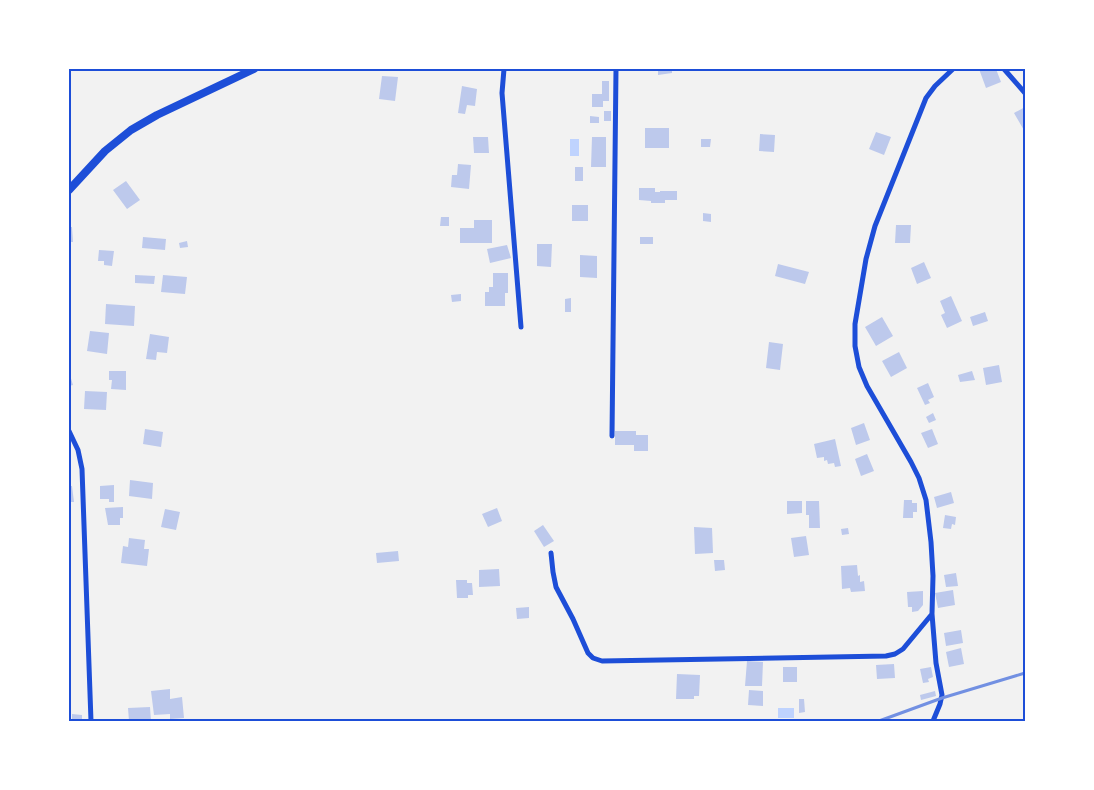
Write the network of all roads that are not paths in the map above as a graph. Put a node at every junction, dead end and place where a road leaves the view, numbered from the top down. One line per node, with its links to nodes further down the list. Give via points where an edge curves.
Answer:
1 (254, 69): 7 (main road, via 131,130)
2 (504, 69): 8 (street, via 502,97)
3 (616, 69): 10 (street)
4 (953, 69): 12 (street, via 926,98 879,214 866,260 855,330 862,375 925,495)
5 (1004, 69): 6 (street)
6 (1025, 93)
7 (69, 190)
8 (521, 327)
9 (69, 431): 13 (street, via 81,464)
10 (612, 436)
11 (551, 552): 12 (street, via 556,587 586,650 602,661 886,656 903,649)
12 (932, 614): 14 (street, via 942,695)
13 (91, 721)
14 (933, 721)

